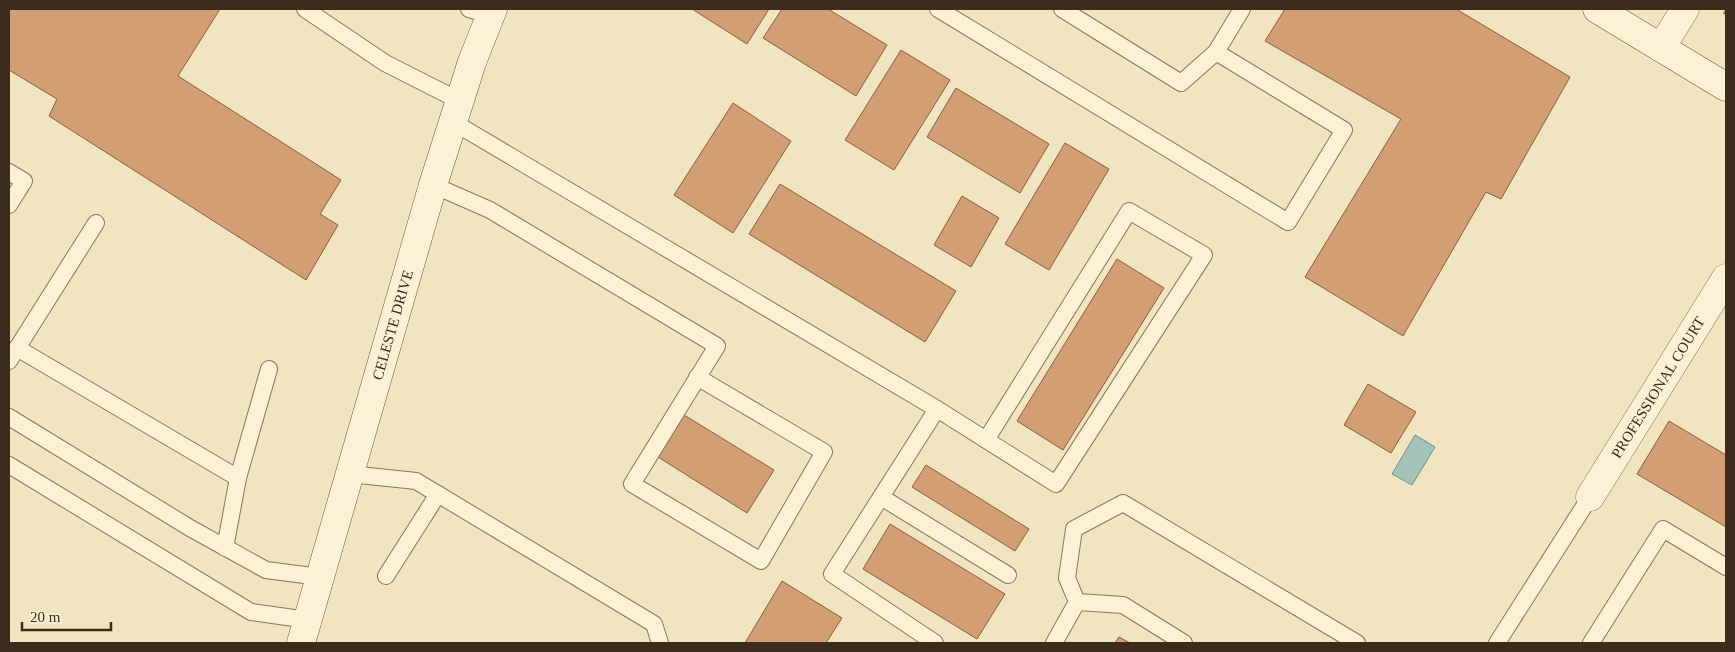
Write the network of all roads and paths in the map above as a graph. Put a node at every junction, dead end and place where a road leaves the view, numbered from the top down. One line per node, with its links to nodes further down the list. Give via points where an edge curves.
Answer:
1 (305, 9): 11 (lane)
2 (938, 9): 9 (lane, via 1288,222 1344,130)
3 (1062, 9): 9 (lane, via 1181,83)
4 (1242, 9): 9 (lane)
5 (1597, 9): 8 (street)
6 (1685, 9): 8 (street)
7 (484, 11): 11 (street, CELESTE DRIVE)
8 (1661, 48): 10 (street)
9 (1216, 52)
10 (1726, 87)
11 (457, 112): 13 (street, CELESTE DRIVE); 20 (lane)
12 (9, 172): 14 (lane, via 24,181)
13 (433, 185): 19 (lane, via 490,210 717,346); 24 (street, CELESTE DRIVE)
14 (9, 205)
15 (96, 222): 17 (lane)
16 (1726, 278): 28 (street, PROFESSIONAL COURT)
17 (13, 354): 25 (lane)
18 (269, 369): 25 (lane)
19 (697, 377): 19 (lane, via 632,484 761,561 824,452)
20 (938, 409): 22 (lane); 27 (lane)
21 (9, 417): 29 (lane)
22 (986, 440): 22 (lane, via 1056,484 1204,256 1129,211)
23 (9, 466): 35 (lane, via 251,612)
24 (350, 474): 26 (lane, via 416,481); 33 (street, CELESTE DRIVE)
25 (238, 478): 29 (lane)
26 (438, 494): 32 (lane); 36 (lane, via 654,624)
27 (881, 497): 31 (lane); 37 (lane, via 832,574)
28 (1590, 497): 41 (lane)
29 (225, 548): 33 (lane, via 266,570)
30 (1726, 567): 42 (lane, via 1663,529)
31 (1008, 575)
32 (386, 576)
33 (320, 577): 35 (street, CELESTE DRIVE)
34 (1077, 602): 38 (lane); 39 (lane, via 1123,605); 40 (lane, via 1067,578 1074,529 1123,502)
35 (304, 632)
36 (660, 643)
37 (935, 643)
38 (1054, 643)
39 (1184, 643)
40 (1357, 643)
41 (1497, 643)
42 (1591, 643)

